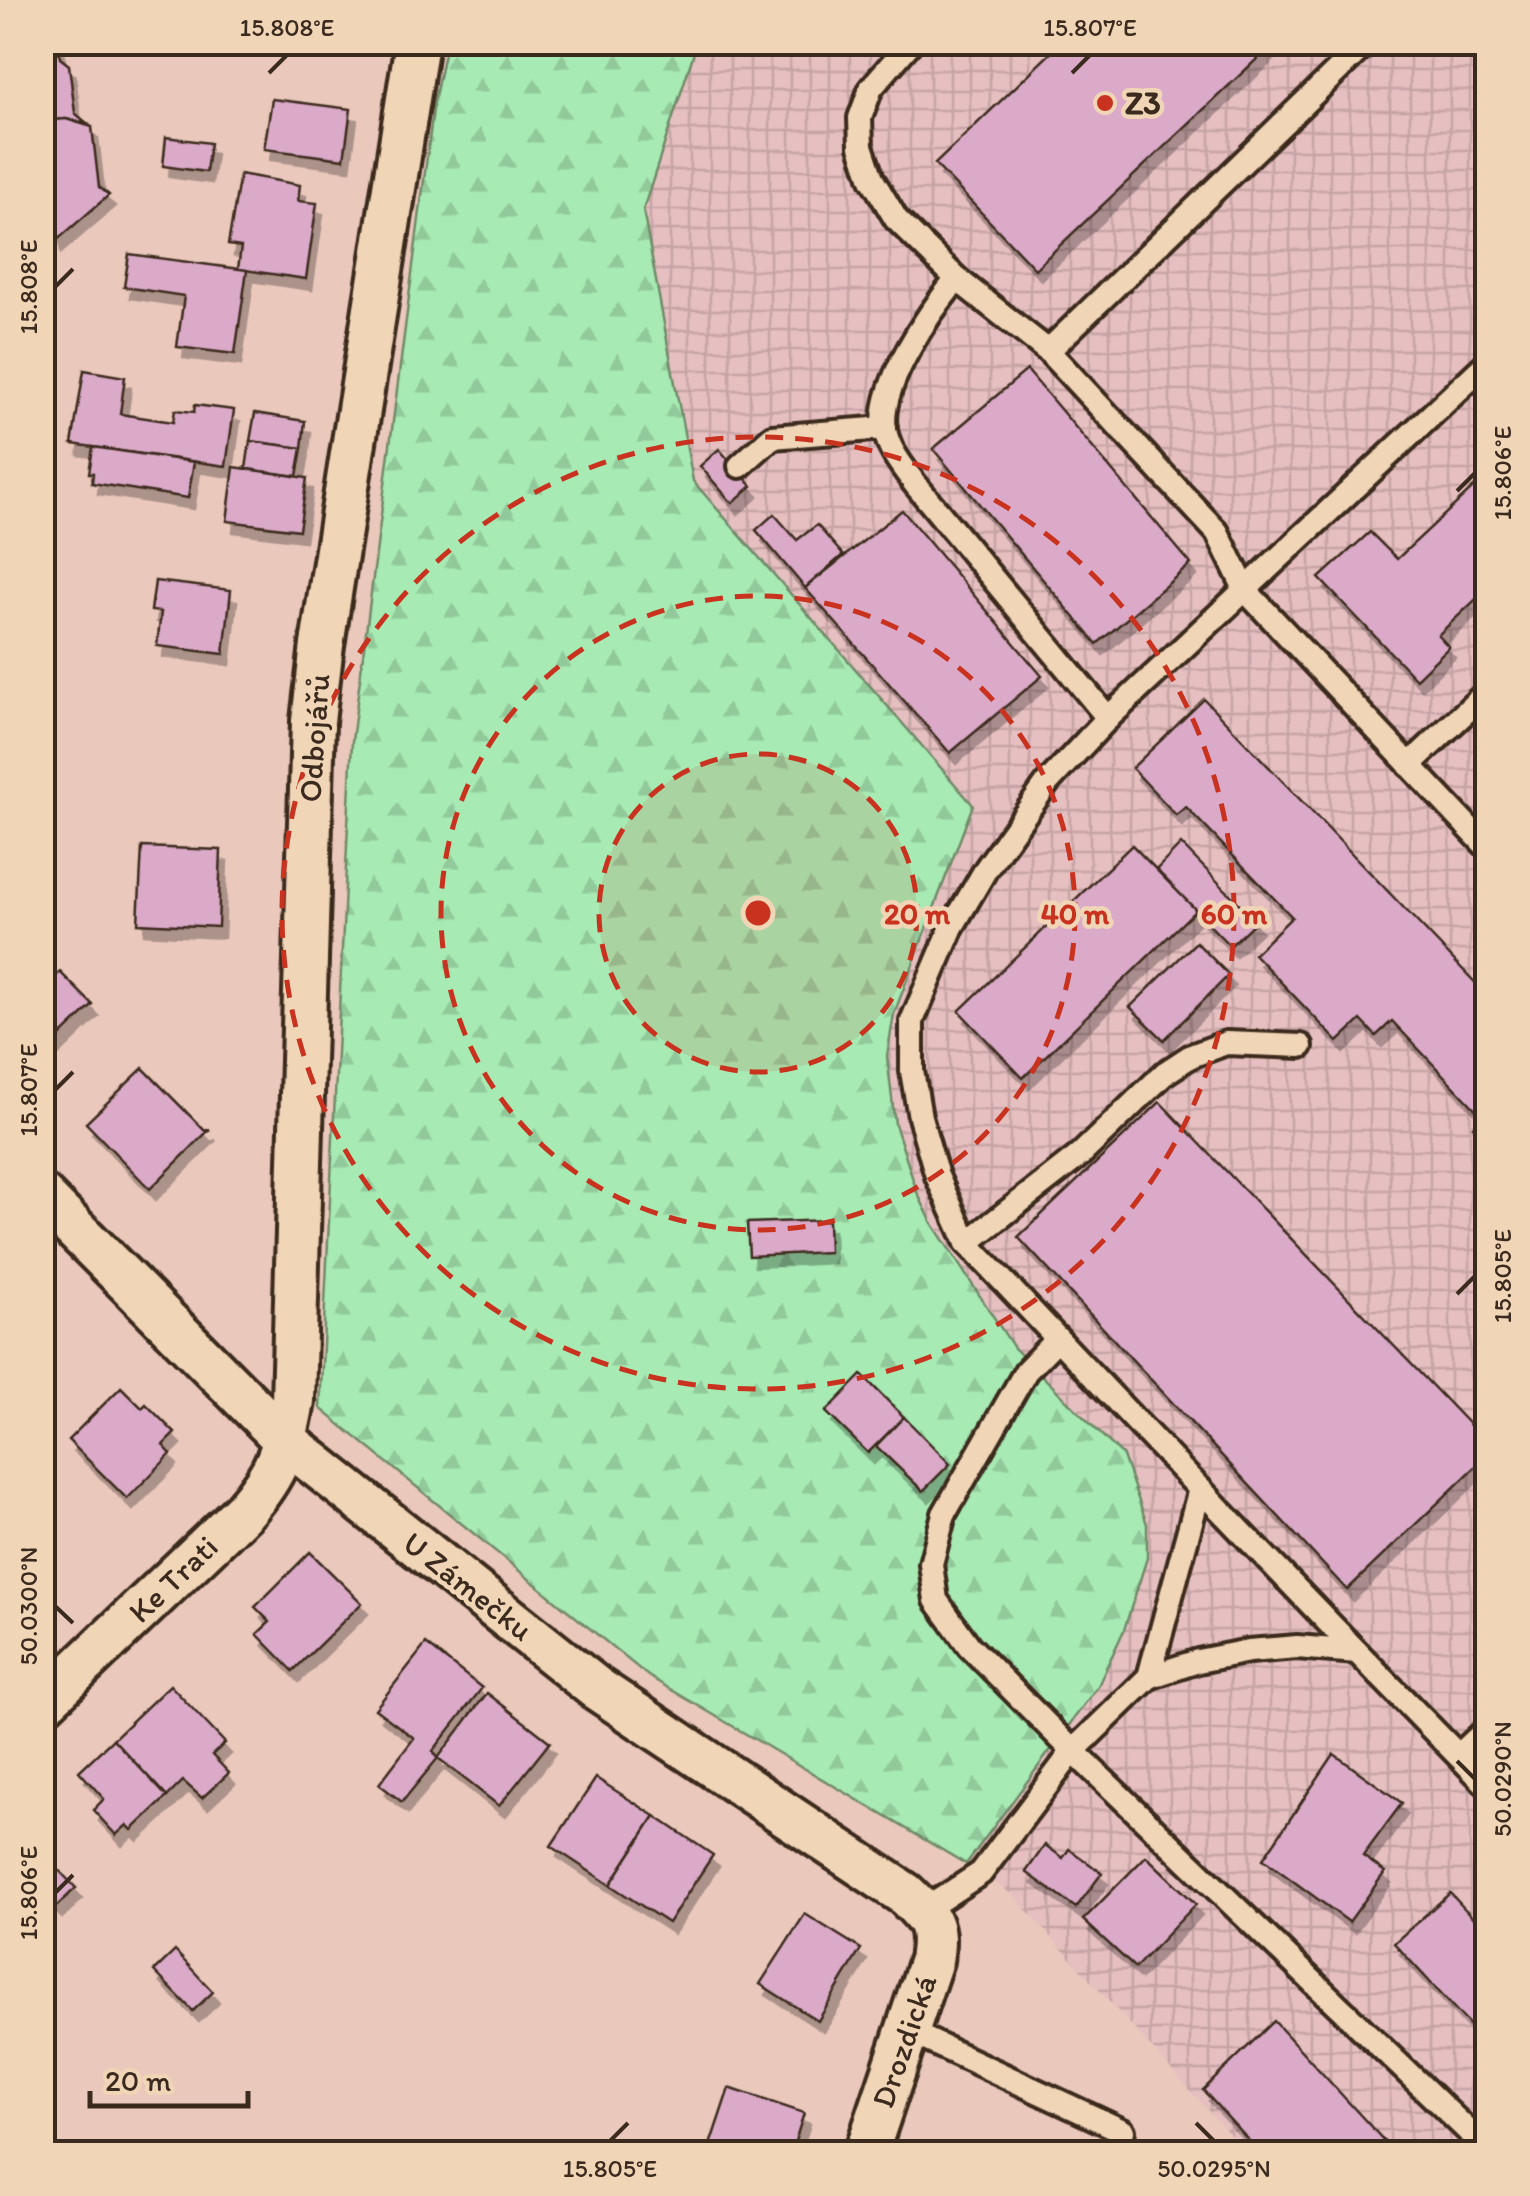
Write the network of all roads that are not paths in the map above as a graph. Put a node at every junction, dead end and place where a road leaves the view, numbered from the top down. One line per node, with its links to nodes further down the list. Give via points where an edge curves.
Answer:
1 (417, 42): 18 (street, Odbojářů, via 314,720 293,1401)
2 (910, 42): 4 (lane, via 871,88 860,118 861,146 896,220)
3 (1367, 42): 5 (lane)
4 (956, 279): 5 (lane); 7 (lane, via 930,312 892,388)
5 (1048, 350): 9 (lane, via 1217,532)
6 (1488, 362): 9 (lane)
7 (885, 428): 8 (lane, via 772,437); 11 (lane, via 914,484)
8 (740, 466)
9 (1246, 591): 11 (lane); 12 (lane)
10 (1488, 691): 12 (lane)
11 (1108, 718): 16 (lane, via 1048,782 986,868 912,1021 920,1117)
12 (1409, 765): 13 (lane)
13 (1488, 848)
14 (1300, 1046): 16 (lane, via 1226,1044 1191,1056)
15 (42, 1196): 18 (street, U Zámečku)
16 (967, 1243): 17 (lane)
17 (1058, 1339): 19 (lane); 24 (lane, via 1026,1370 953,1498 930,1564 936,1600 969,1646)
18 (286, 1441): 22 (street, Ke Trati, via 270,1481 244,1511); 27 (street, U Zámečku, via 596,1688 905,1894)
19 (1200, 1489): 20 (lane); 21 (lane)
20 (1356, 1652): 21 (lane, via 1249,1652); 25 (lane)
21 (1149, 1677): 24 (lane)
22 (42, 1704)
23 (1488, 1728): 25 (lane)
24 (1073, 1751): 27 (lane, via 981,1873); 30 (lane)
25 (1459, 1756): 26 (lane)
26 (1488, 1786)
27 (928, 1919): 28 (street, Drozdická, via 932,1960)
28 (908, 2030): 29 (lane); 31 (street, Drozdická)
29 (1123, 2131)
30 (1488, 2150)
31 (866, 2154)

